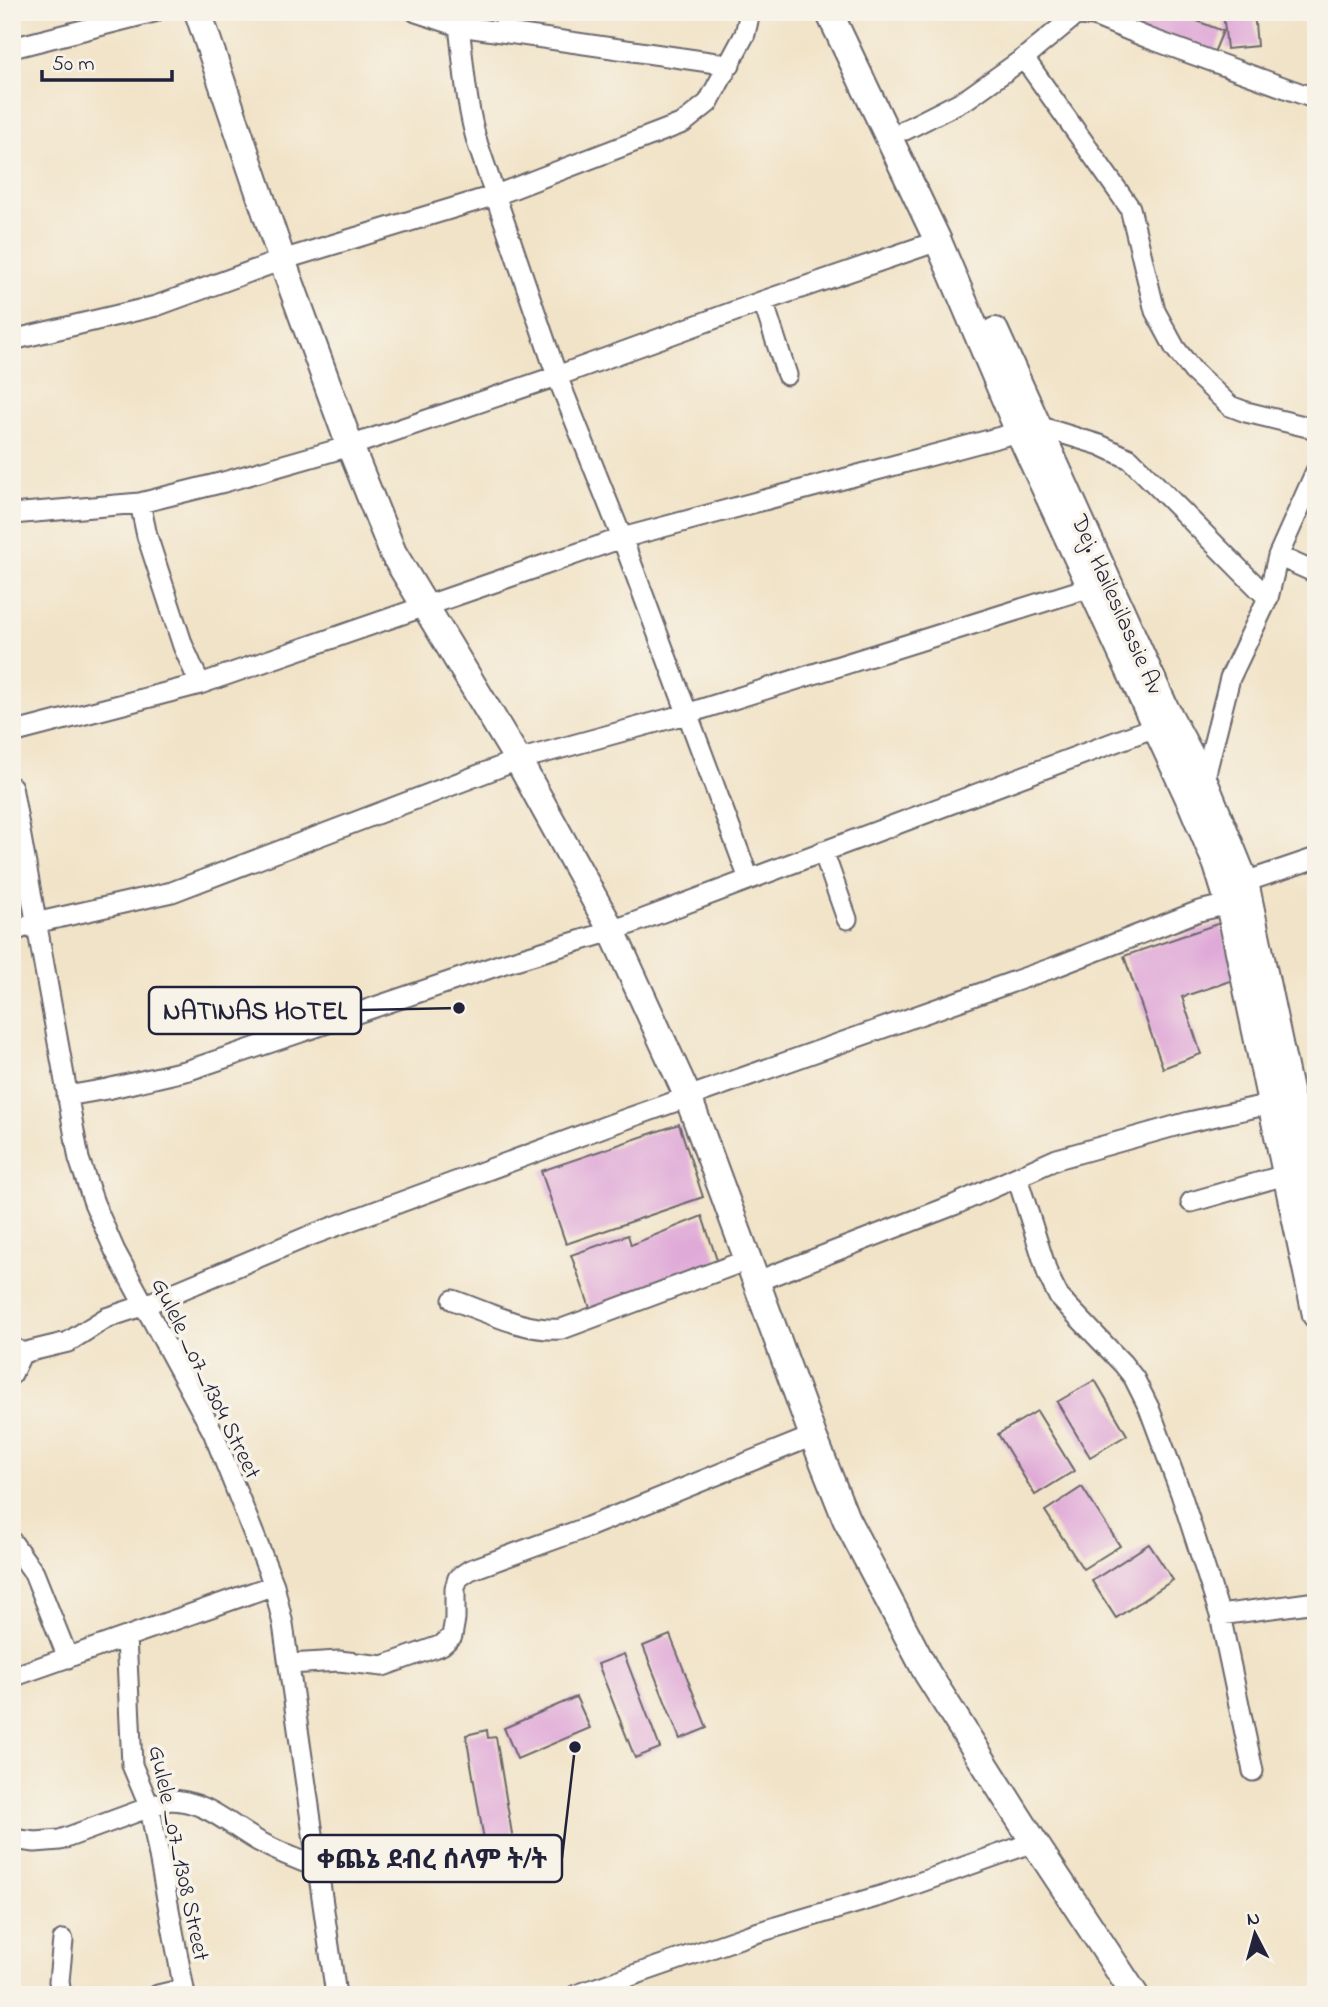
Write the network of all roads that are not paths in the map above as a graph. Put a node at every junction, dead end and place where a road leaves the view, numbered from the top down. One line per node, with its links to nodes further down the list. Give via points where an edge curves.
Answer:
1 (154, 12): 10 (street)
2 (198, 12): 17 (main road)
3 (416, 12): 8 (street)
4 (507, 12): 9 (street)
5 (750, 12): 12 (street)
6 (829, 12): 16 (main road)
7 (849, 12): 14 (main road, Dej. Hailesilassie Av)
8 (459, 26): 9 (street); 15 (street, via 471,121)
9 (504, 32): 12 (street)
10 (12, 48)
11 (1024, 58): 13 (street, via 1076,15 1086,14); 14 (street, via 968,98); 23 (street, via 1130,208 1155,311 1193,371 1230,405)
12 (730, 65): 15 (street, via 708,103 683,123)
13 (1316, 99)
14 (905, 130): 22 (main road, Dej. Hailesilassie Av)
15 (496, 195): 17 (street); 21 (street)
16 (938, 241): 18 (street); 22 (main road)
17 (282, 260): 19 (street, via 156,306); 24 (main road)
18 (763, 301): 20 (street); 21 (street)
19 (12, 340)
20 (788, 375)
21 (558, 376): 24 (street); 28 (street)
22 (1029, 429): 28 (street); 31 (main road); 32 (street, via 1100,445 1130,459); 39 (main road, Dej. Hailesilassie Av)
23 (1316, 429)
24 (350, 446): 26 (street); 33 (main road, via 393,553)
25 (1316, 471): 29 (street)
26 (140, 503): 27 (street); 34 (street, via 183,646)
27 (12, 514)
28 (622, 538): 33 (street); 35 (street)
29 (1278, 556): 30 (street); 32 (street)
30 (1316, 573)
31 (1091, 587): 35 (street); 36 (main road)
32 (1268, 598): 39 (street, via 1230,678)
33 (425, 607): 34 (street); 38 (main road)
34 (200, 684): 37 (street)
35 (686, 714): 38 (street); 43 (street)
36 (1155, 727): 41 (street); 45 (main road, via 1217,865)
37 (12, 733)
38 (518, 760): 47 (street, via 172,892); 48 (main road)
39 (1203, 781): 44 (main road, Dej. Hailesilassie Av)
40 (12, 788): 47 (street, Gulele _07_1304 Street)
41 (823, 851): 43 (street); 46 (street)
42 (1316, 859): 44 (street)
43 (749, 879): 48 (street)
44 (1245, 882): 56 (main road, Dej. Hailesilassie Av)
45 (1228, 904): 51 (street); 52 (main road)
46 (847, 919)
47 (36, 923): 49 (street); 50 (street, Gulele _07_1304 Street)
48 (611, 931): 50 (street, via 189,1070); 51 (main road)
49 (12, 932)
50 (66, 1096): 59 (street, Gulele _07_1304 Street, via 94,1203)
51 (688, 1097): 57 (main road); 59 (street, via 309,1236)
52 (1270, 1104): 53 (main road); 54 (street, via 1070,1155)
53 (1286, 1175): 55 (street); 60 (main road)
54 (1017, 1177): 57 (street, via 942,1210); 67 (street, via 1059,1297 1123,1364 1149,1408)
55 (1191, 1202)
56 (1316, 1219)
57 (751, 1271): 58 (street, via 562,1329 531,1327); 63 (main road)
58 (453, 1300)
59 (145, 1305): 61 (street, via 106,1318 68,1342); 65 (street, Gulele _07_1304 Street, via 212,1432)
60 (1316, 1315)
61 (17, 1350): 62 (street)
62 (12, 1374)
63 (813, 1436): 70 (street, via 470,1570 458,1578 454,1588 452,1636 442,1645 383,1666 339,1661); 75 (main road, via 846,1519 927,1673)
64 (12, 1542): 69 (street, via 34,1573)
65 (274, 1585): 68 (street); 70 (street, Gulele _07_1304 Street)
66 (1316, 1602): 67 (street)
67 (1220, 1615): 72 (street)
68 (126, 1637): 69 (street); 73 (street, Gulele _07_1308 Street, via 132,1765)
69 (68, 1658): 71 (street)
70 (289, 1664): 76 (street, Gulele _07_1304 Street)
71 (12, 1677)
72 (1253, 1771)
73 (150, 1808): 74 (street, via 60,1840); 76 (street, via 169,1800 187,1800 286,1856); 78 (street, Gulele _07_1308 Street)
74 (12, 1839)
75 (1034, 1842): 82 (street); 83 (main road)
76 (320, 1868): 81 (street, Gulele _07_1304 Street)
77 (63, 1940): 79 (street, via 58,1981)
78 (184, 1992): 80 (street)
79 (61, 1995)
80 (158, 1995)
81 (336, 1995)
82 (576, 1995)
83 (1135, 1995)

